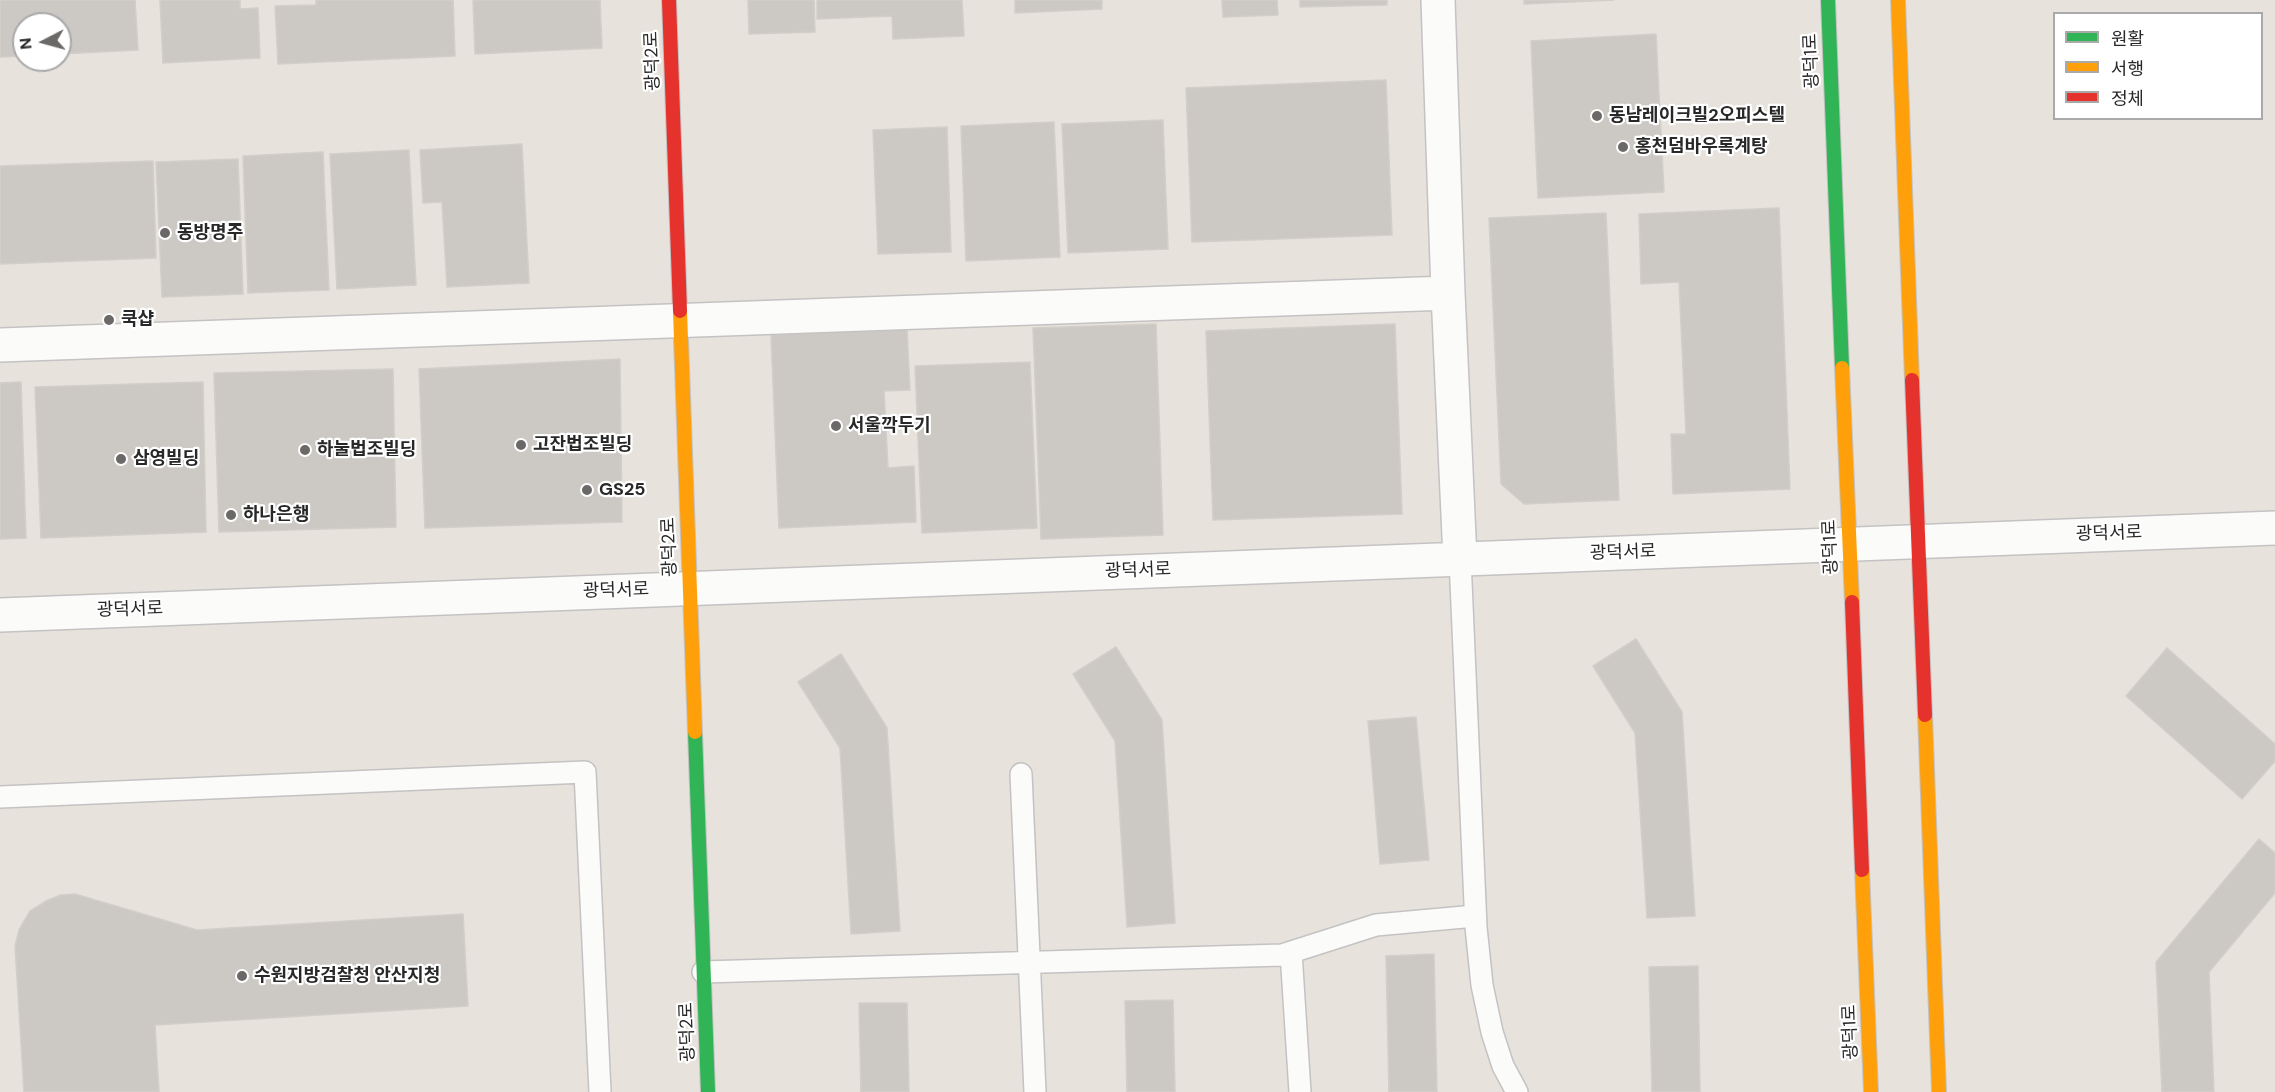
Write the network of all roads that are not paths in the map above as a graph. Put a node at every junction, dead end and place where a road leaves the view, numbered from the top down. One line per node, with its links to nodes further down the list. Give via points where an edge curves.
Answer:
1 (669, 0): 6 (street, 광덕2로)
2 (1437, 0): 5 (street)
3 (1828, 0): 10 (street, 광덕1로)
4 (1898, 0): 9 (street)
5 (1448, 293): 6 (street); 11 (street)
6 (680, 321): 7 (street); 12 (street, 광덕2로)
7 (0, 345)
8 (2275, 528): 9 (street, 광덕서로)
9 (1919, 542): 10 (street, 광덕서로); 26 (street)
10 (1849, 544): 11 (street, 광덕서로); 25 (street, 광덕1로)
11 (1460, 559): 12 (street, 광덕서로); 16 (lane)
12 (690, 589): 13 (street, 광덕서로); 19 (street, 광덕2로)
13 (0, 615)
14 (1020, 774): 18 (lane)
15 (0, 798): 20 (lane, via 585,772)
16 (1475, 916): 17 (lane, via 1376,925); 24 (lane, via 1482,985 1492,1032)
17 (1291, 952): 18 (lane); 23 (lane)
18 (1029, 963): 19 (lane); 22 (lane)
19 (703, 972): 21 (street, 광덕2로)
20 (600, 1092)
21 (708, 1092)
22 (1035, 1092)
23 (1300, 1092)
24 (1517, 1092)
25 (1871, 1092)
26 (1939, 1092)

